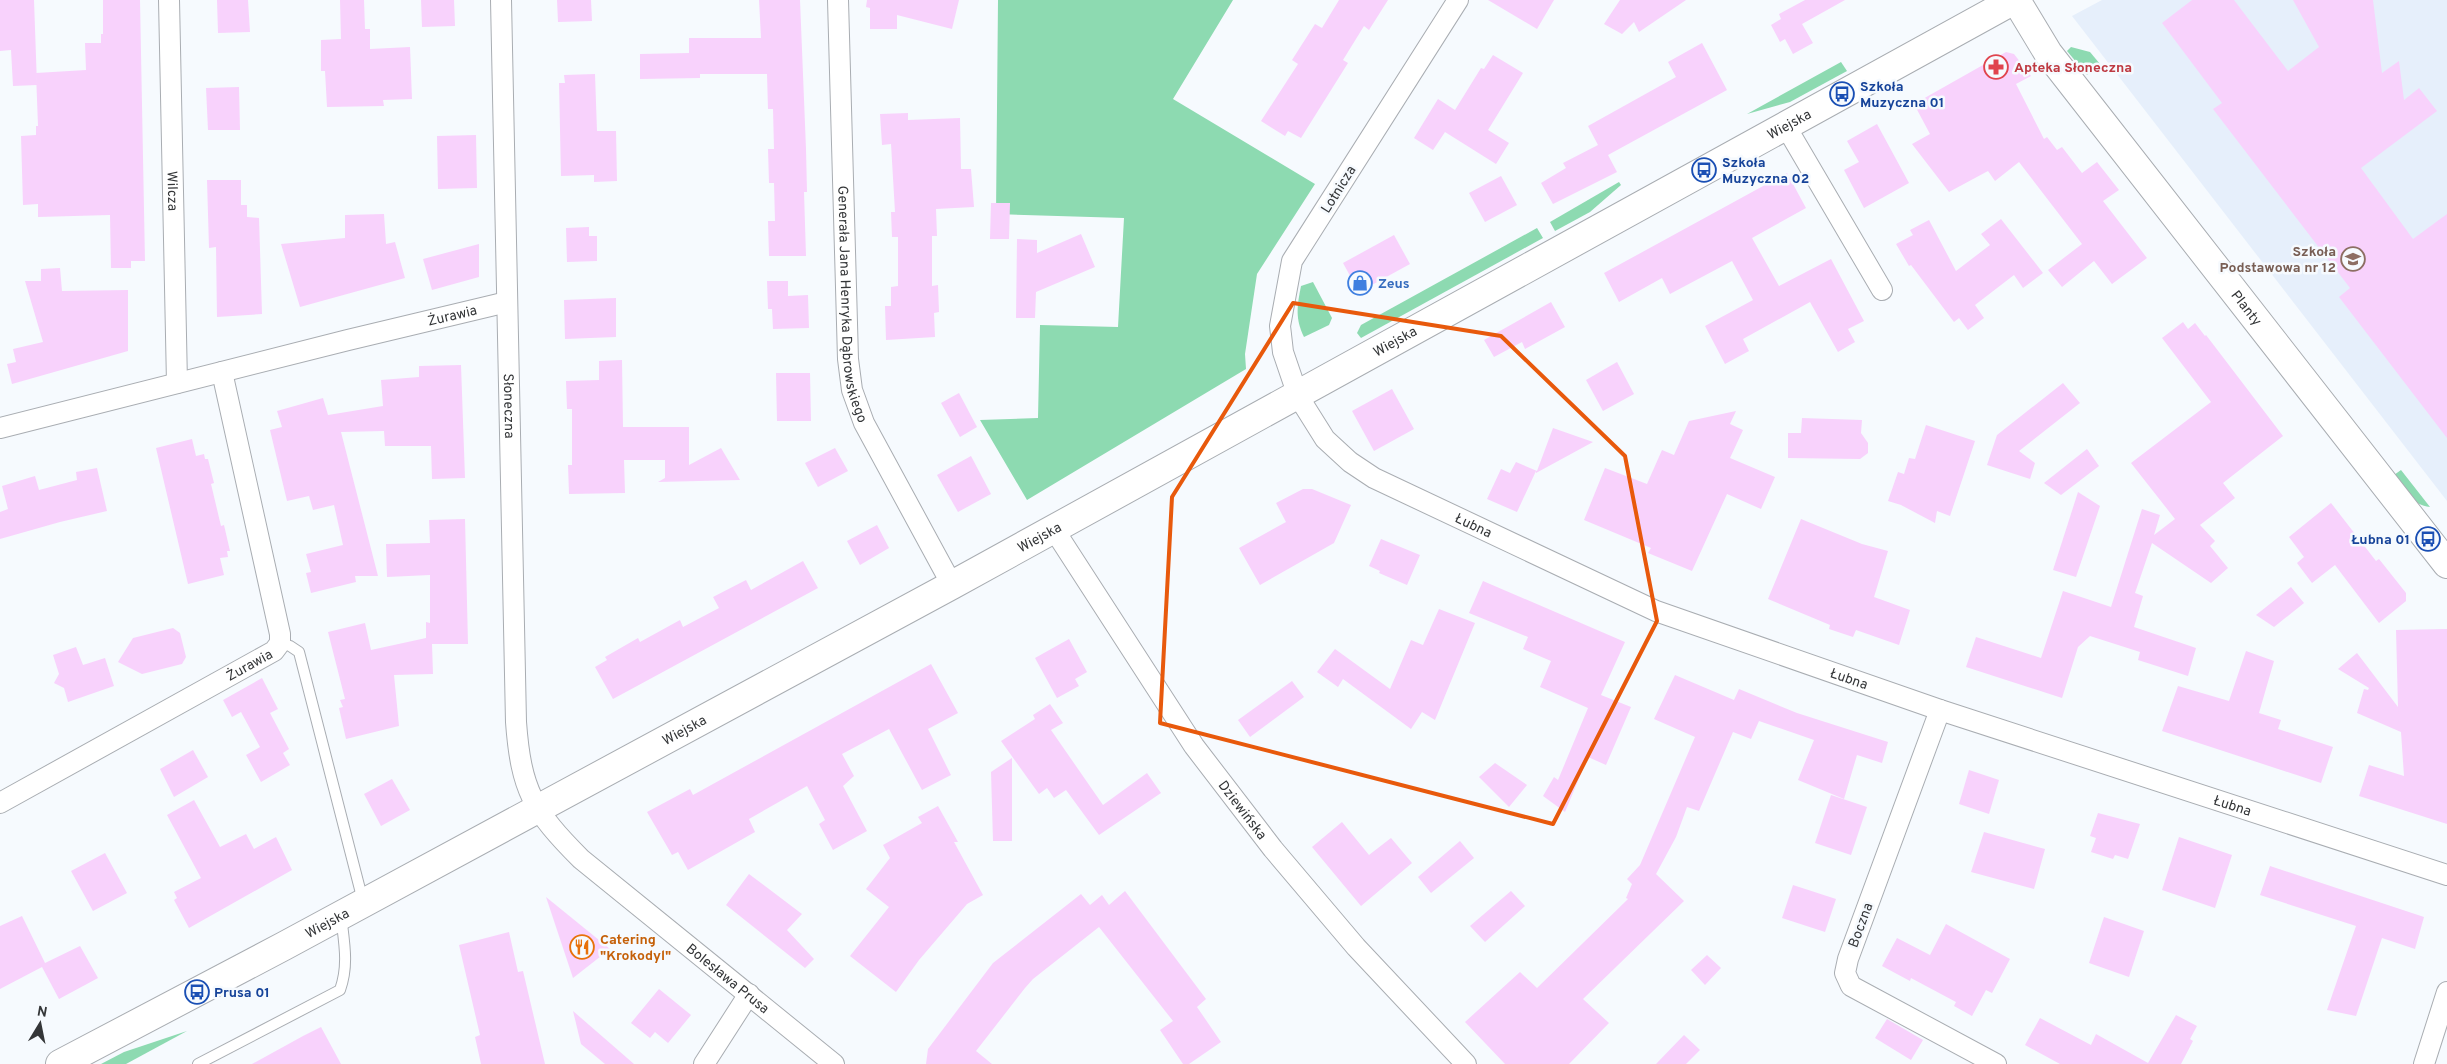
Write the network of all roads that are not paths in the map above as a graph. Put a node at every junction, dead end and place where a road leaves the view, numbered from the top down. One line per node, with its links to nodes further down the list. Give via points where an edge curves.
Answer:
1 (169, 0): 10 (street, Wilcza)
2 (500, 0): 8 (street, Słoneczna)
3 (838, 0): 15 (street, Generała Jana Henryka Dąbrowskiego, via 848,359 852,390 864,423)
4 (1458, 0): 11 (street, Lotnicza, via 1292,261 1280,326 1283,352)
5 (2015, 0): 6 (street, Wiejska); 14 (street, Planty, via 2048,52)
6 (1785, 125): 7 (street); 11 (street, Wiejska)
7 (1882, 290)
8 (507, 302): 9 (street, Żurawia); 19 (street, Słoneczna, via 516,722 525,784)
9 (222, 372): 10 (street, Żurawia); 16 (street, Żurawia)
10 (177, 384): 12 (street, Żurawia)
11 (1298, 396): 13 (street, Wiejska); 17 (street, Łubna, via 1326,438 1350,462 1374,478 1656,611)
12 (0, 428)
13 (1053, 528): 15 (street, Wiejska); 28 (street, Dziewińska, via 1194,746 1267,841 1356,947)
14 (2447, 564)
15 (952, 585): 19 (street, Wiejska)
16 (280, 643): 18 (street, Żurawia, via 274,651); 21 (lane, via 299,652)
17 (1940, 710): 20 (street, Łubna); 29 (street, Boczna, via 1845,973 1851,986)
18 (0, 803)
19 (536, 809): 21 (street, Wiejska); 23 (street, Bolesława Prusa, via 581,859)
20 (2447, 875)
21 (352, 909): 24 (street, Wiejska); 25 (lane, via 340,990)
22 (2447, 992): 30 (street)
23 (749, 994): 26 (street); 27 (street, Bolesława Prusa)
24 (60, 1064)
25 (198, 1064)
26 (704, 1064)
27 (834, 1064)
28 (1466, 1064)
29 (1996, 1064)
30 (2424, 1064)

